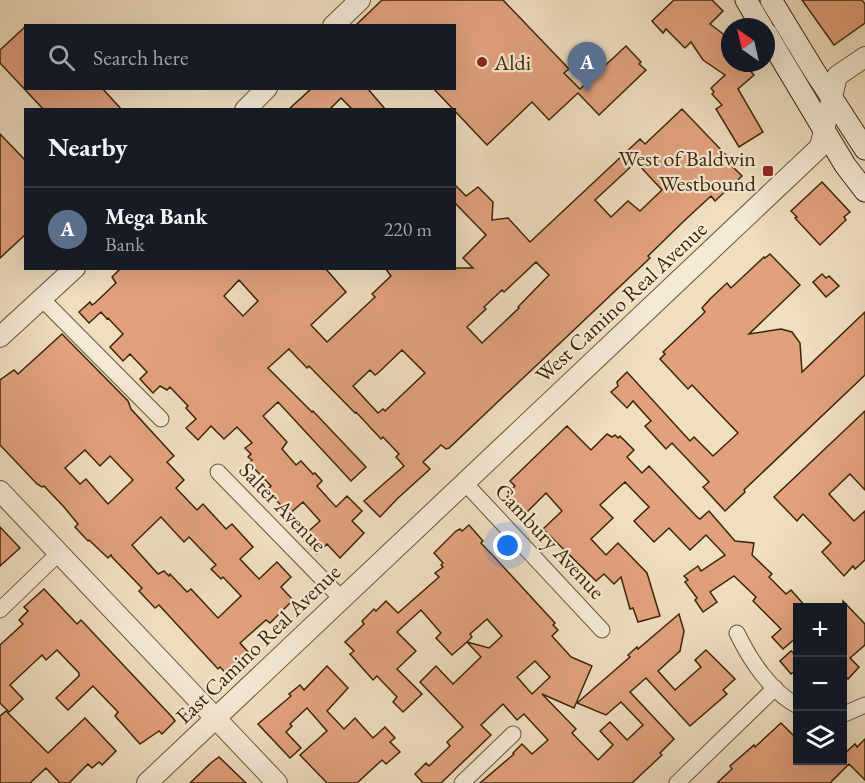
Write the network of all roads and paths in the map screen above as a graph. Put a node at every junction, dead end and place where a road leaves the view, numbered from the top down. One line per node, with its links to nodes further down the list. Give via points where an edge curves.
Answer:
1 (360, 0): 5 (street)
2 (746, 0): 4 (main road)
3 (771, 0): 9 (main road)
4 (757, 18)
5 (335, 24)
6 (775, 48): 11 (main road)
7 (865, 57): 9 (street, West Camino Real Avenue, via 837,76)
8 (265, 90): 10 (street)
9 (831, 98): 11 (street, West Camino Real Avenue); 12 (main road)
10 (247, 108)
11 (824, 128): 13 (main road); 19 (street, West Camino Real Avenue, via 820,147)
12 (865, 149)
13 (865, 191)
14 (73, 270): 15 (street)
15 (41, 298): 16 (street); 17 (street)
16 (0, 337)
17 (161, 419)
18 (218, 472): 23 (street, Salter Avenue)
19 (465, 483): 21 (street, West Camino Real Avenue); 25 (street, Cambury Avenue)
20 (0, 491): 22 (street)
21 (404, 540): 23 (street, East Camino Real Avenue)
22 (59, 553): 24 (street); 31 (street)
23 (341, 598): 31 (street, East Camino Real Avenue)
24 (0, 610)
25 (602, 630)
26 (737, 633): 27 (street, via 747,653)
27 (775, 688): 28 (street); 36 (street)
28 (793, 703)
29 (865, 705): 30 (street)
30 (847, 713)
31 (215, 718): 33 (street, East Camino Real Avenue); 34 (street)
32 (513, 734): 35 (street)
33 (147, 783)
34 (277, 783)
35 (462, 783)
36 (677, 783)

